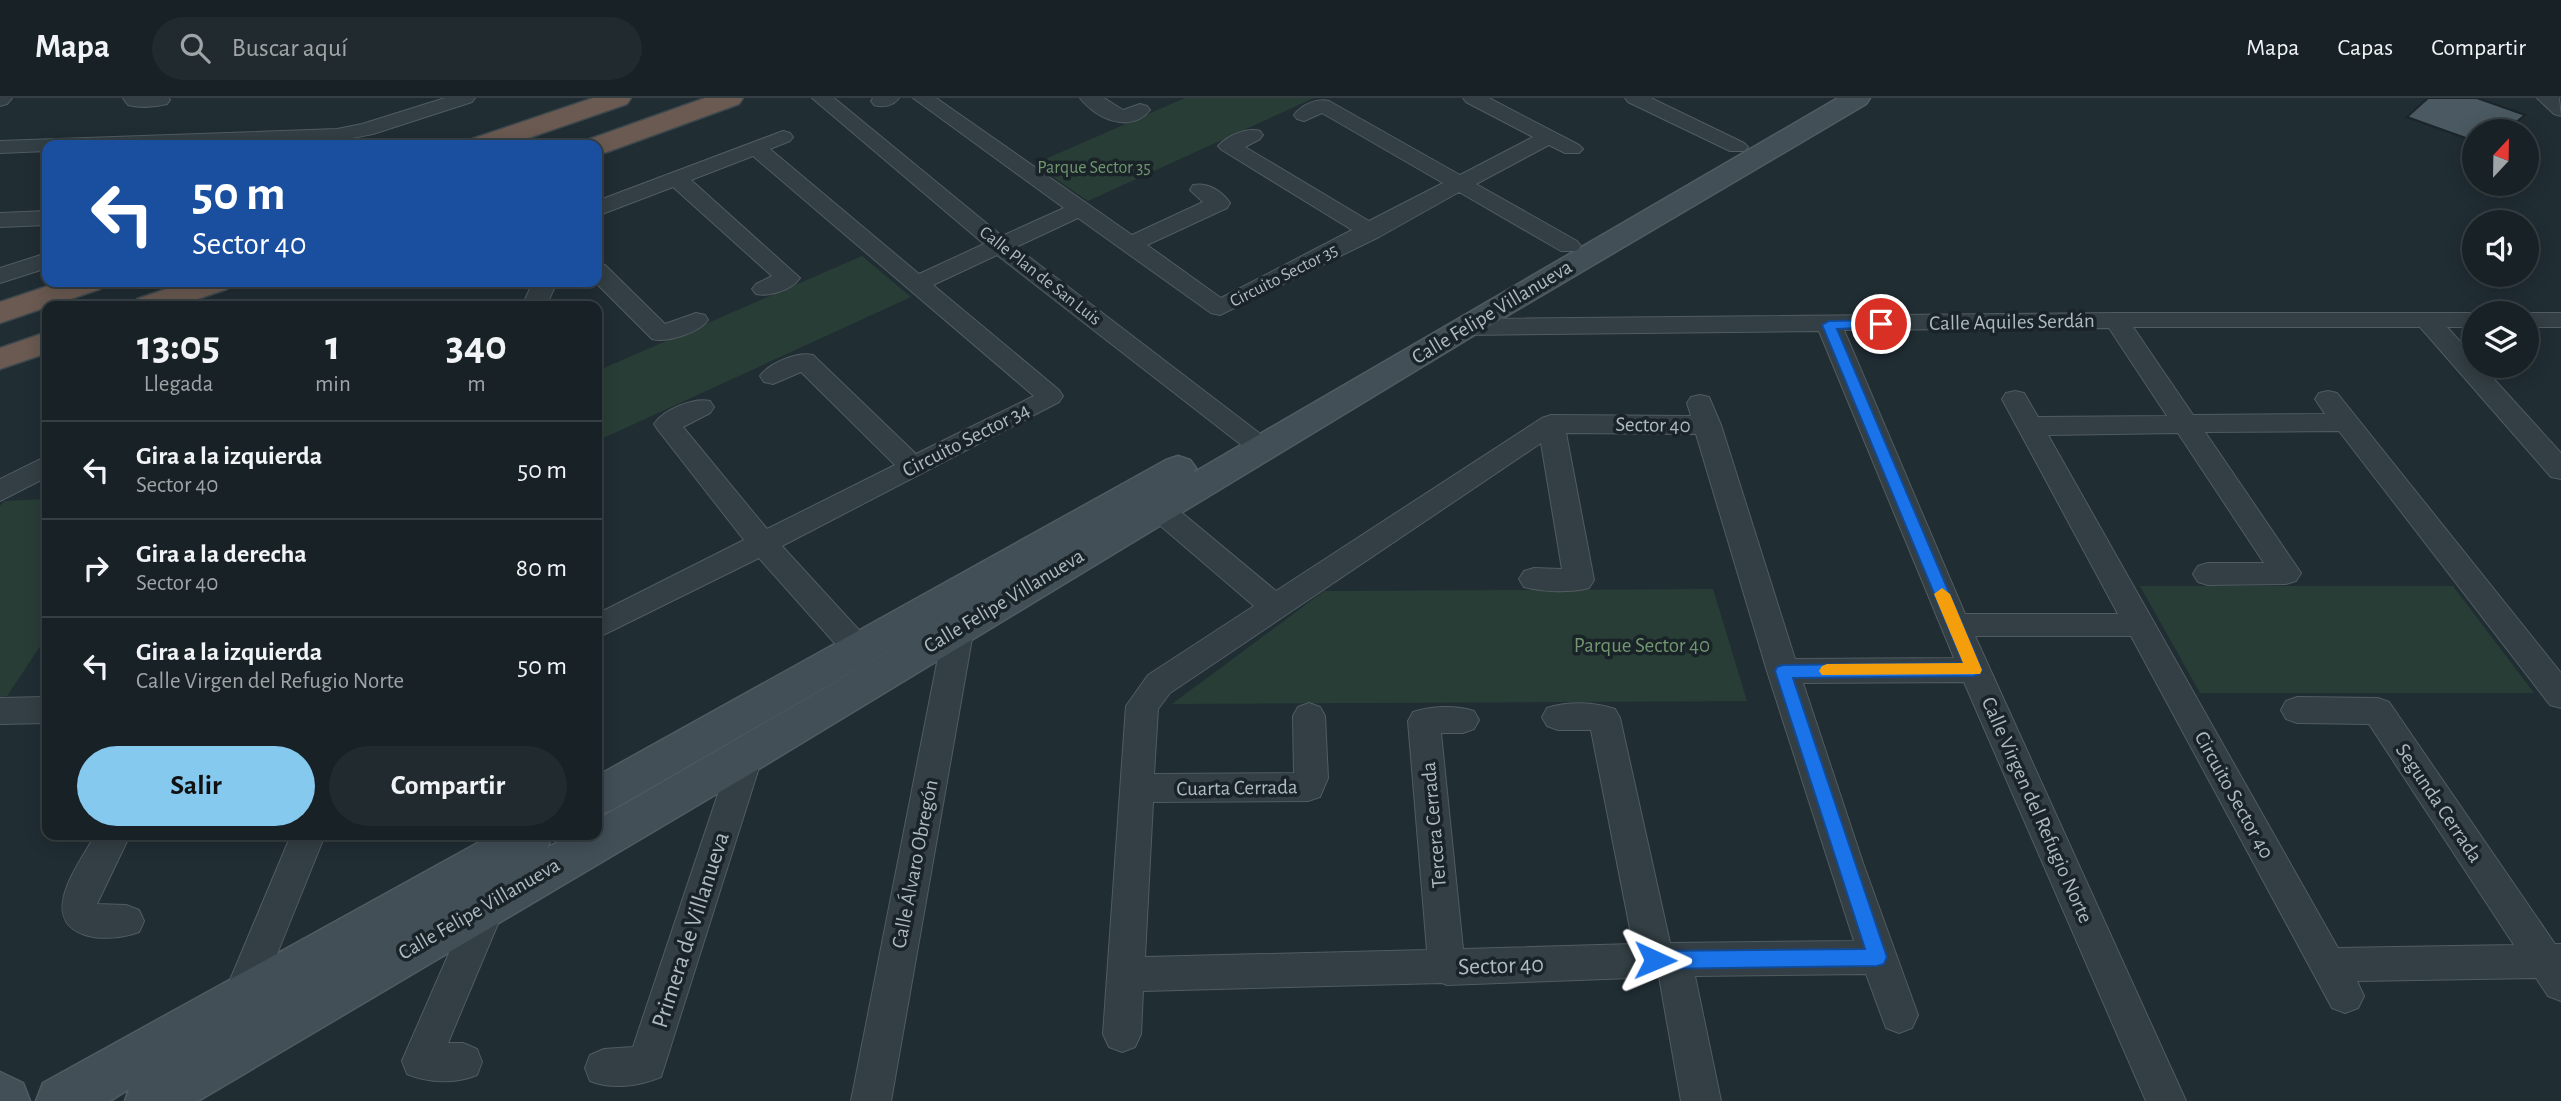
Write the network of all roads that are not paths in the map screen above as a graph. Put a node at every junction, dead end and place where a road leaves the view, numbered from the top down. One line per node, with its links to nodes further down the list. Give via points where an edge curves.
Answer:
1 (133, 98): 13 (street)
2 (466, 98): 20 (street, via 337,135)
3 (618, 98): 21 (highway)
4 (730, 98): 22 (highway)
5 (822, 98): 37 (street, Calle Plan de San Luis)
6 (923, 98): 32 (street, Circuito Sector 35)
7 (1090, 98): 14 (street, via 1121,118)
8 (1473, 98): 19 (street)
9 (1635, 98): 26 (street)
10 (1824, 98): 26 (main road, Calle Felipe Villanueva)
11 (1857, 98): 38 (main road, Calle Felipe Villanueva)
12 (2547, 98): 15 (street)
13 (160, 100)
14 (1140, 110)
15 (2561, 110)
16 (1304, 115): 29 (street, via 1322,105)
17 (1254, 135): 35 (street, via 1229,146)
18 (783, 136): 25 (street)
19 (1549, 137): 27 (street); 29 (street, Circuito Sector 35)
20 (193, 140)
21 (496, 140)
22 (602, 144)
23 (42, 145): 24 (street)
24 (0, 147)
25 (755, 147): 28 (street); 42 (street, Circuito Sector 34)
26 (1737, 148): 38 (main road, Calle Felipe Villanueva)
27 (1572, 149)
28 (677, 179): 31 (street); 45 (street, via 788,278)
29 (1461, 184): 35 (street, Circuito Sector 35); 38 (street)
30 (1201, 190): 36 (street, via 1219,204)
31 (602, 207)
32 (1081, 208): 36 (street, Circuito Sector 35); 37 (street)
33 (42, 218): 34 (street)
34 (0, 220)
35 (1371, 232): 36 (street, Circuito Sector 35, via 1220,308)
36 (1131, 244)
37 (1000, 246): 42 (street); 64 (street, Calle Plan de San Luis)
38 (1561, 257): 55 (main road, Calle Felipe Villanueva); 64 (main road, Calle Felipe Villanueva)
39 (42, 262): 41 (street)
40 (602, 275): 48 (street, via 662,334)
41 (0, 276)
42 (916, 284): 65 (street, Circuito Sector 34, via 1050,396)
43 (75, 287): 47 (highway)
44 (202, 287): 46 (highway)
45 (764, 289)
46 (162, 301)
47 (0, 313)
48 (696, 320)
49 (2116, 320): 53 (street, Calle Aquiles Serdán); 54 (street, Calle Aquiles Serdán); 63 (street)
50 (2462, 320): 53 (street, Calle Aquiles Serdán)
51 (2539, 320): 52 (street)
52 (2561, 320)
53 (2428, 321): 67 (street)
54 (1829, 325): 55 (street, Calle Aquiles Serdán); 75 (street, Calle Virgen del Refugio Norte)
55 (1465, 327): 64 (main road, Calle Felipe Villanueva)
56 (42, 344): 57 (highway)
57 (0, 359)
58 (773, 376): 65 (street, via 804,361)
59 (2328, 399): 61 (street)
60 (701, 407): 70 (street, via 667,424)
61 (2347, 422): 63 (street, Circuito Sector 40); 79 (street)
62 (1552, 424): 72 (street, via 1579,580); 73 (street); 81 (street, Sector 40, via 1704,414)
63 (2188, 424): 71 (street, via 2286,573); 76 (street, Circuito Sector 40, via 2023,413)
64 (1252, 440): 69 (main road, Calle Felipe Villanueva); 78 (main road, Calle Felipe Villanueva)
65 (913, 467): 70 (street, Circuito Sector 34)
66 (42, 468): 68 (street)
67 (2561, 470)
68 (0, 491)
69 (1159, 509): 73 (street); 77 (main road, Calle Felipe Villanueva)
70 (763, 544): 74 (street, Circuito Sector 34); 78 (street)
71 (2208, 574)
72 (1534, 579)
73 (1275, 607): 90 (street, via 1159,684 1150,695 1142,706)
74 (602, 615)
75 (1955, 625): 76 (street); 80 (street, Calle Virgen del Refugio Norte)
76 (2141, 625): 102 (street, Circuito Sector 40, via 2337,981)
77 (960, 627): 89 (main road, Calle Felipe Villanueva); 113 (street, Calle Álvaro Obregón)
78 (858, 649): 91 (main road, Calle Felipe Villanueva)
79 (2548, 663): 82 (street)
80 (1974, 670): 81 (street); 115 (street, Calle Virgen del Refugio Norte)
81 (1783, 671): 99 (street, Sector 40)
82 (2561, 696)
83 (2297, 710): 102 (street, Segunda Cerrada, via 2378,711)
84 (22, 711): 88 (street)
85 (1309, 716): 90 (street, Cuarta Cerrada, via 1308,787)
86 (1558, 717): 100 (street, via 1604,718)
87 (1463, 720): 101 (street, Tercera Cerrada, via 1424,721)
88 (0, 738)
89 (747, 755): 92 (main road, Calle Felipe Villanueva); 108 (street, Primera de Villanueva, via 647,1064)
90 (1136, 788): 103 (street)
91 (602, 794)
92 (602, 838)
93 (110, 840): 98 (street, via 80,896 78,911 89,920)
94 (306, 840): 104 (street)
95 (522, 840): 104 (main road, Calle Felipe Villanueva)
96 (598, 840): 97 (main road, Calle Felipe Villanueva)
97 (489, 902): 107 (street, via 421,1061); 112 (main road, Calle Felipe Villanueva)
98 (126, 921)
99 (1877, 957): 100 (street, Sector 40); 105 (street, Sector 40)
100 (1665, 961): 101 (street, Sector 40); 114 (street)
101 (1447, 968): 103 (street, Sector 40)
102 (2556, 969)
103 (1125, 975): 106 (street)
104 (241, 999): 111 (main road, Calle Felipe Villanueva)
105 (1899, 1015)
106 (1122, 1034)
107 (463, 1062)
108 (604, 1068)
109 (0, 1097): 110 (main road)
110 (5, 1101)
111 (61, 1101)
112 (150, 1101)
113 (871, 1101)
114 (1701, 1101)
115 (2166, 1101)

